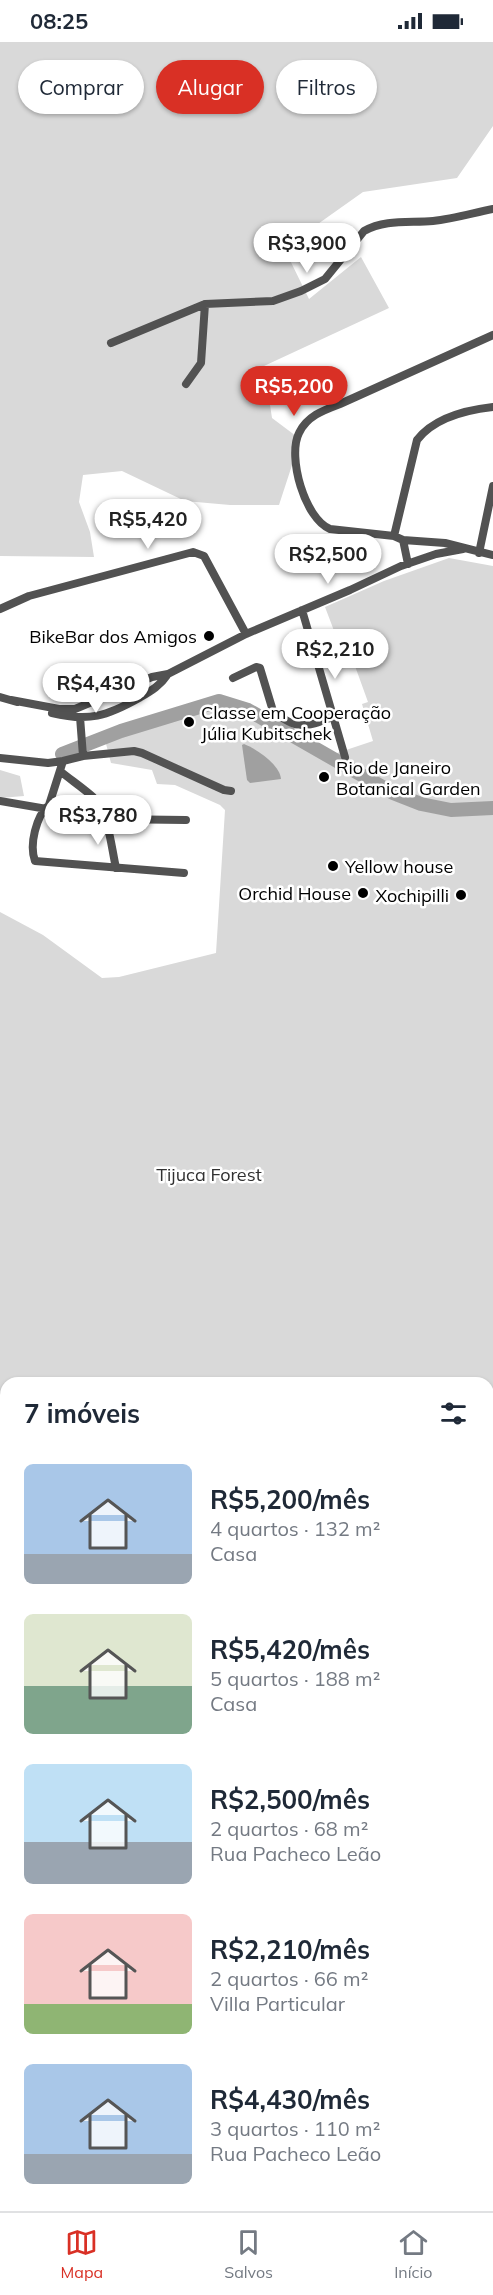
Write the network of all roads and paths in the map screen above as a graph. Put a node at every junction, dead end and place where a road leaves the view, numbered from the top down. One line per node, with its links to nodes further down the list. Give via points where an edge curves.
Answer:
1 (493, 209): 2 (street, via 440,220 383,223 364,231 325,279 301,291 273,300)
2 (205, 304): 4 (street); 5 (street, via 201,363)
3 (493, 335): 8 (street, via 317,412 299,431 296,465 306,500 319,522 330,530)
4 (111, 343)
5 (186, 384)
6 (493, 407): 8 (street, via 466,410 424,431 417,440)
7 (493, 486): 11 (street)
8 (394, 536): 9 (street)
9 (403, 540): 10 (street); 13 (street)
10 (466, 548): 11 (street); 13 (street)
11 (479, 553): 12 (street)
12 (493, 555)
13 (408, 564): 15 (street)
14 (0, 609): 16 (street, via 29,596 198,552 204,556)
15 (302, 610): 16 (street); 25 (street)
16 (246, 634): 17 (street)
17 (168, 674): 19 (street); 23 (street, via 161,685)
18 (232, 678): 25 (street, via 260,668 273,711 294,724 307,727)
19 (107, 695): 22 (street); 23 (street, via 107,707)
20 (0, 697): 21 (street)
21 (11, 700): 22 (street, via 58,709); 24 (street)
22 (88, 705): 24 (street)
23 (116, 711): 24 (street)
24 (82, 717): 26 (street)
25 (332, 717): 27 (street)
26 (82, 756): 29 (street); 31 (street, via 134,751)
27 (345, 757)
28 (0, 758): 29 (street)
29 (63, 761): 30 (street)
30 (60, 771): 33 (street, via 49,805); 34 (street, via 93,798)
31 (231, 791)
32 (0, 801): 33 (street)
33 (44, 809): 34 (street); 36 (street, via 34,836 35,861)
34 (105, 819): 35 (street); 36 (street)
35 (186, 820)
36 (116, 868): 37 (street)
37 (184, 873)

